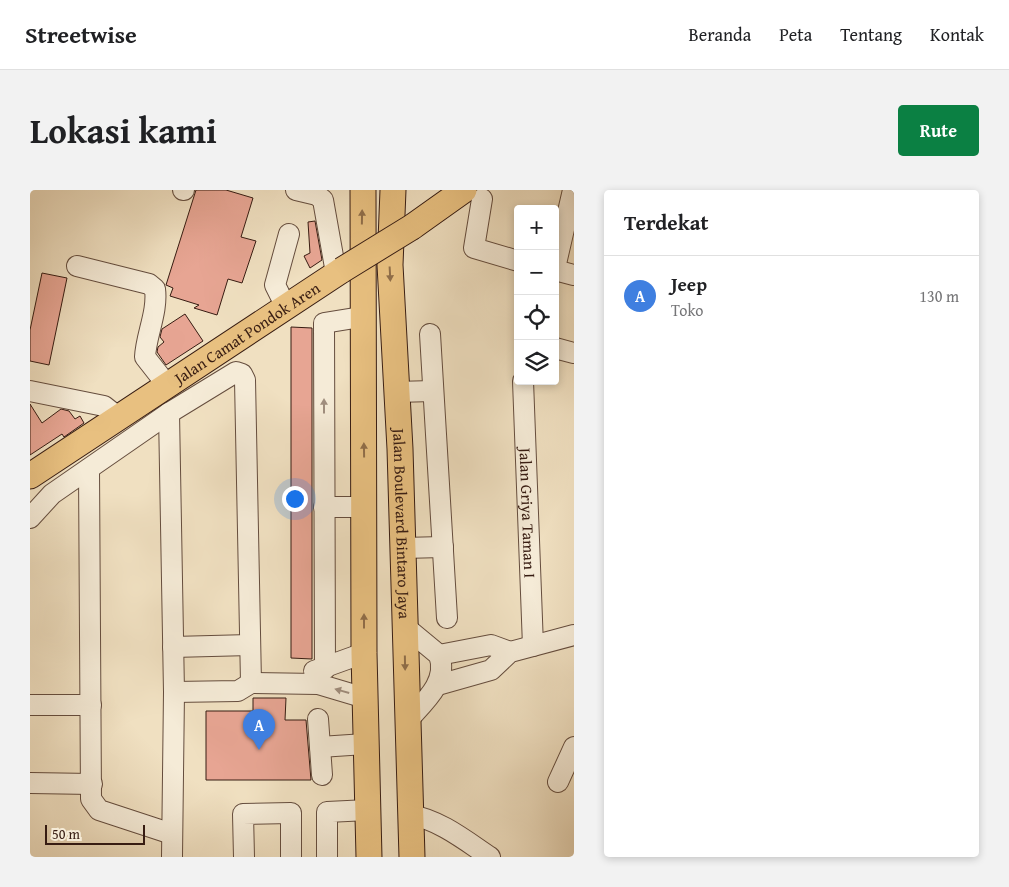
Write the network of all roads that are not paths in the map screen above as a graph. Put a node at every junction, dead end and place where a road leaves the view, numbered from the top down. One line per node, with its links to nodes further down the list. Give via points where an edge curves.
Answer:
1 (296, 190): 11 (street, via 324,200)
2 (362, 190): 14 (main road, one-way to 2)
3 (393, 190): 21 (main road, Jalan Boulevard Bintaro Jaya, one-way to 21, via 390,265)
4 (573, 190): 7 (street)
5 (473, 195): 8 (street, via 474,248); 11 (main road, Jalan Camat Pondok Aren, bridge, via 412,227)
6 (289, 234): 13 (street, via 275,285)
7 (559, 251)
8 (514, 260)
9 (77, 266): 18 (street, via 149,284 155,289 145,357)
10 (559, 270): 12 (street)
11 (339, 272): 13 (main road, Jalan Camat Pondok Aren)
12 (574, 275)
13 (286, 307): 18 (main road, Jalan Camat Pondok Aren)
14 (361, 317): 27 (main road, one-way to 14); 28 (street, one-way to 14, via 324,323)
15 (430, 334): 22 (street)
16 (559, 349): 17 (street)
17 (574, 353)
18 (167, 385): 24 (main road, Jalan Camat Pondok Aren)
19 (523, 385): 37 (street, Jalan Griya Taman I)
20 (30, 390): 24 (street, via 104,406)
21 (396, 394): 22 (street); 31 (main road, Jalan Boulevard Bintaro Jaya)
22 (433, 394): 30 (street)
23 (169, 413): 25 (street); 35 (street, via 236,372 245,380); 36 (street)
24 (118, 417): 26 (main road, Jalan Camat Pondok Aren)
25 (89, 469): 29 (street, via 52,494); 47 (street)
26 (30, 476)
27 (364, 502): 28 (street); 39 (main road, one-way to 27)
28 (324, 503): 41 (street)
29 (30, 518)
30 (443, 543): 31 (street); 32 (street)
31 (403, 544): 33 (main road, Jalan Boulevard Bintaro Jaya)
32 (447, 618)
33 (404, 626): 40 (street); 49 (main road, Jalan Boulevard Bintaro Jaya, one-way to 49)
34 (574, 635): 37 (street)
35 (250, 645): 36 (street); 42 (street)
36 (173, 646): 44 (street)
37 (533, 646): 38 (street)
38 (510, 652): 40 (street, via 491,645); 43 (street, via 491,670)
39 (364, 653): 41 (street); 45 (main road)
40 (439, 655): 43 (street)
41 (320, 675): 42 (street); 45 (street, one-way to 41)
42 (251, 676): 44 (street, via 238,691)
43 (438, 685): 49 (street)
44 (174, 692): 59 (street)
45 (365, 698): 50 (main road)
46 (30, 705): 47 (street)
47 (91, 705): 56 (street)
48 (318, 719): 51 (street)
49 (407, 721): 58 (main road, Jalan Boulevard Bintaro Jaya)
50 (365, 744): 51 (street); 57 (main road)
51 (320, 747): 53 (street)
52 (574, 747): 54 (street)
53 (322, 775)
54 (558, 782)
55 (30, 783): 56 (street)
56 (92, 784): 59 (street, via 91,799 99,810)
57 (368, 810): 63 (street, via 327,812); 64 (main road)
58 (411, 815): 65 (main road, Jalan Boulevard Bintaro Jaya); 66 (street, via 424,817)
59 (172, 834): 60 (street)
60 (172, 857)
61 (244, 857): 62 (street, via 243,814 291,813)
62 (292, 857)
63 (327, 857)
64 (369, 857)
65 (412, 857)
66 (490, 857)

